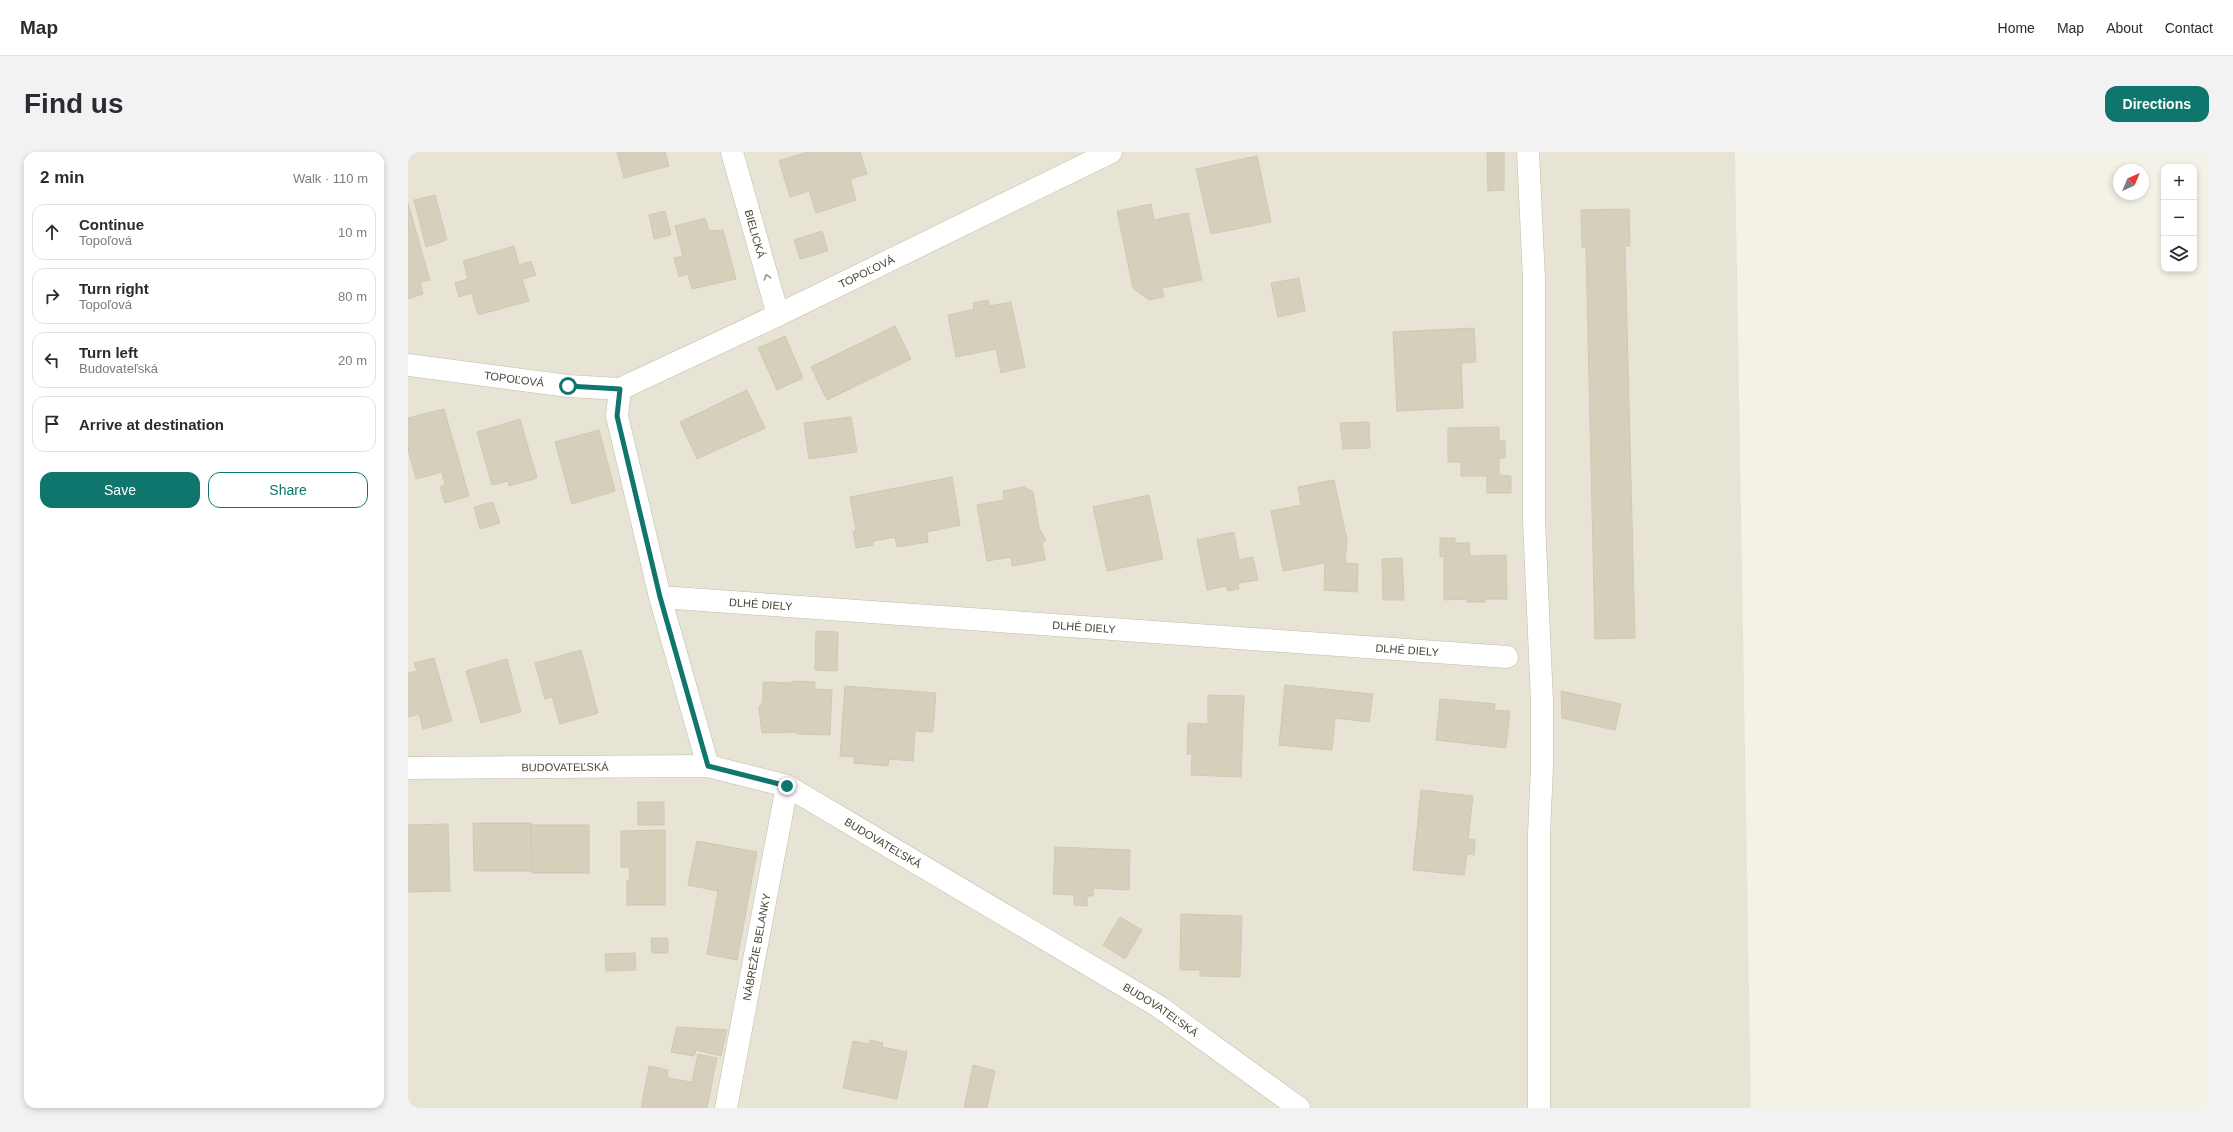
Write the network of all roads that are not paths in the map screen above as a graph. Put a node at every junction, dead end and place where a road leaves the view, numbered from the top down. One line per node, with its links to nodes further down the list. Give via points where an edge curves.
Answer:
1 (732, 152): 4 (street, BIELICKÁ, one-way to 1)
2 (1111, 152): 4 (street, TOPOĽOVÁ)
3 (1528, 152): 14 (street, via 1534,279 1534,520 1542,709 1539,834)
4 (778, 315): 6 (street, TOPOĽOVÁ)
5 (408, 365): 6 (street, TOPOĽOVÁ, via 568,386)
6 (620, 389): 7 (street, via 617,416)
7 (660, 597): 8 (street, DLHÉ DIELY); 9 (street)
8 (1507, 657)
9 (708, 766): 10 (street, BUDOVATEĽSKÁ); 11 (street, BUDOVATEĽSKÁ)
10 (408, 768)
11 (787, 786): 12 (street, NÁBREŽIE BELANKY); 13 (street, BUDOVATEĽSKÁ, via 1158,1006)
12 (726, 1108)
13 (1299, 1108)
14 (1539, 1108)

